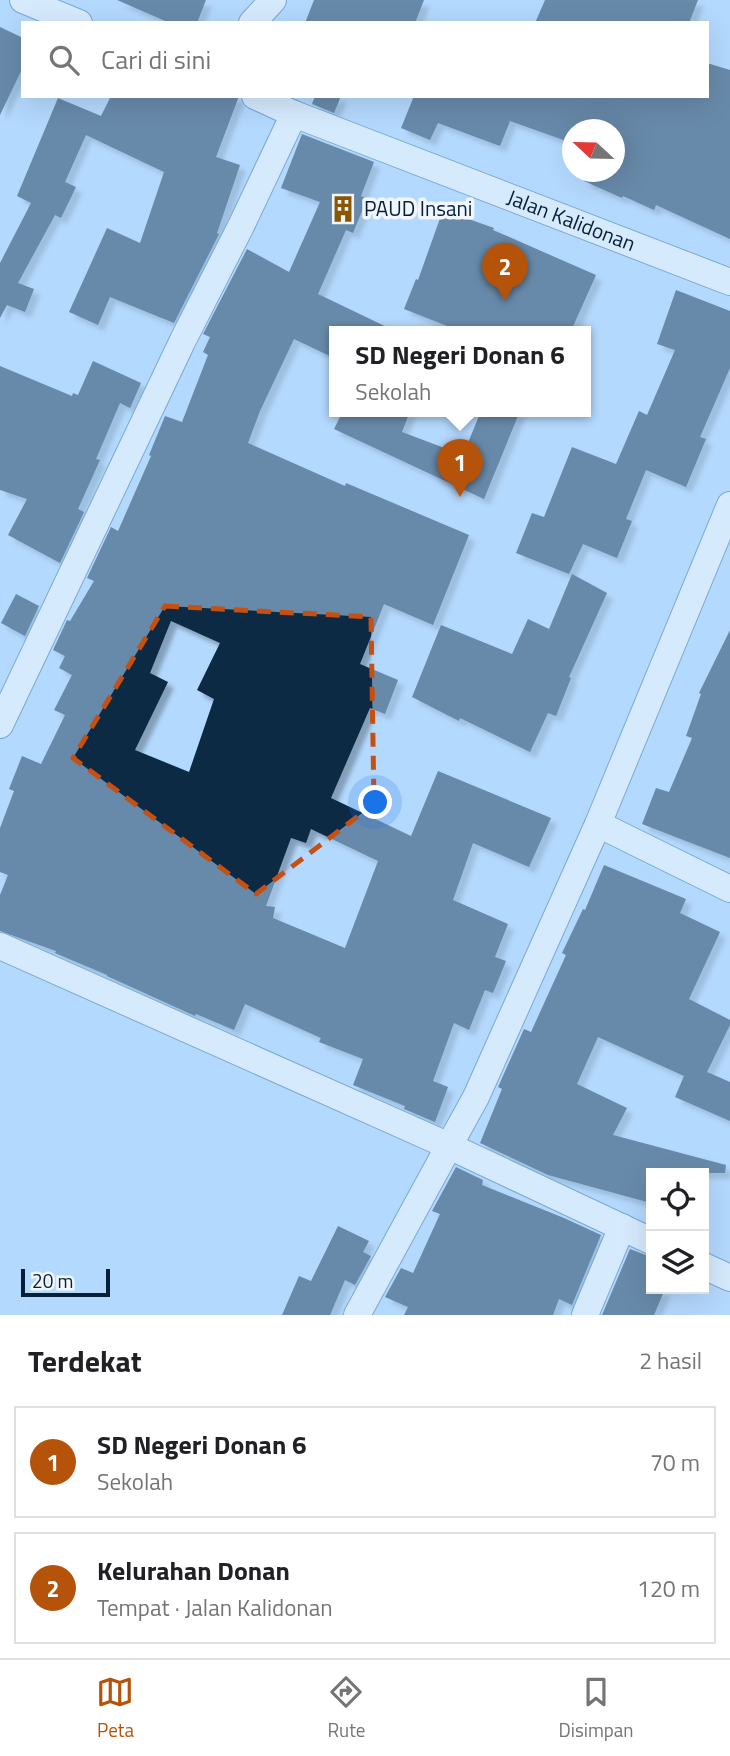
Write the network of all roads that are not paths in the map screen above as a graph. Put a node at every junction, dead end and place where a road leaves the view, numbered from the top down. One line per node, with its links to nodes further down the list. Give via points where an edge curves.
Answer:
1 (23, 0): 3 (street)
2 (273, 0): 4 (street)
3 (74, 21)
4 (254, 21)
5 (259, 98): 6 (street, Jalan Kalidonan)
6 (294, 114): 7 (street, Jalan Kalidonan); 9 (street)
7 (730, 282)
8 (730, 505): 10 (street)
9 (0, 725)
10 (598, 824): 11 (street); 13 (street, via 476,1097)
11 (730, 889)
12 (0, 946): 13 (street)
13 (449, 1146): 14 (street); 18 (street)
14 (622, 1227): 15 (street); 19 (street)
15 (646, 1239)
16 (709, 1268): 17 (street)
17 (730, 1278)
18 (357, 1315)
19 (585, 1315)

